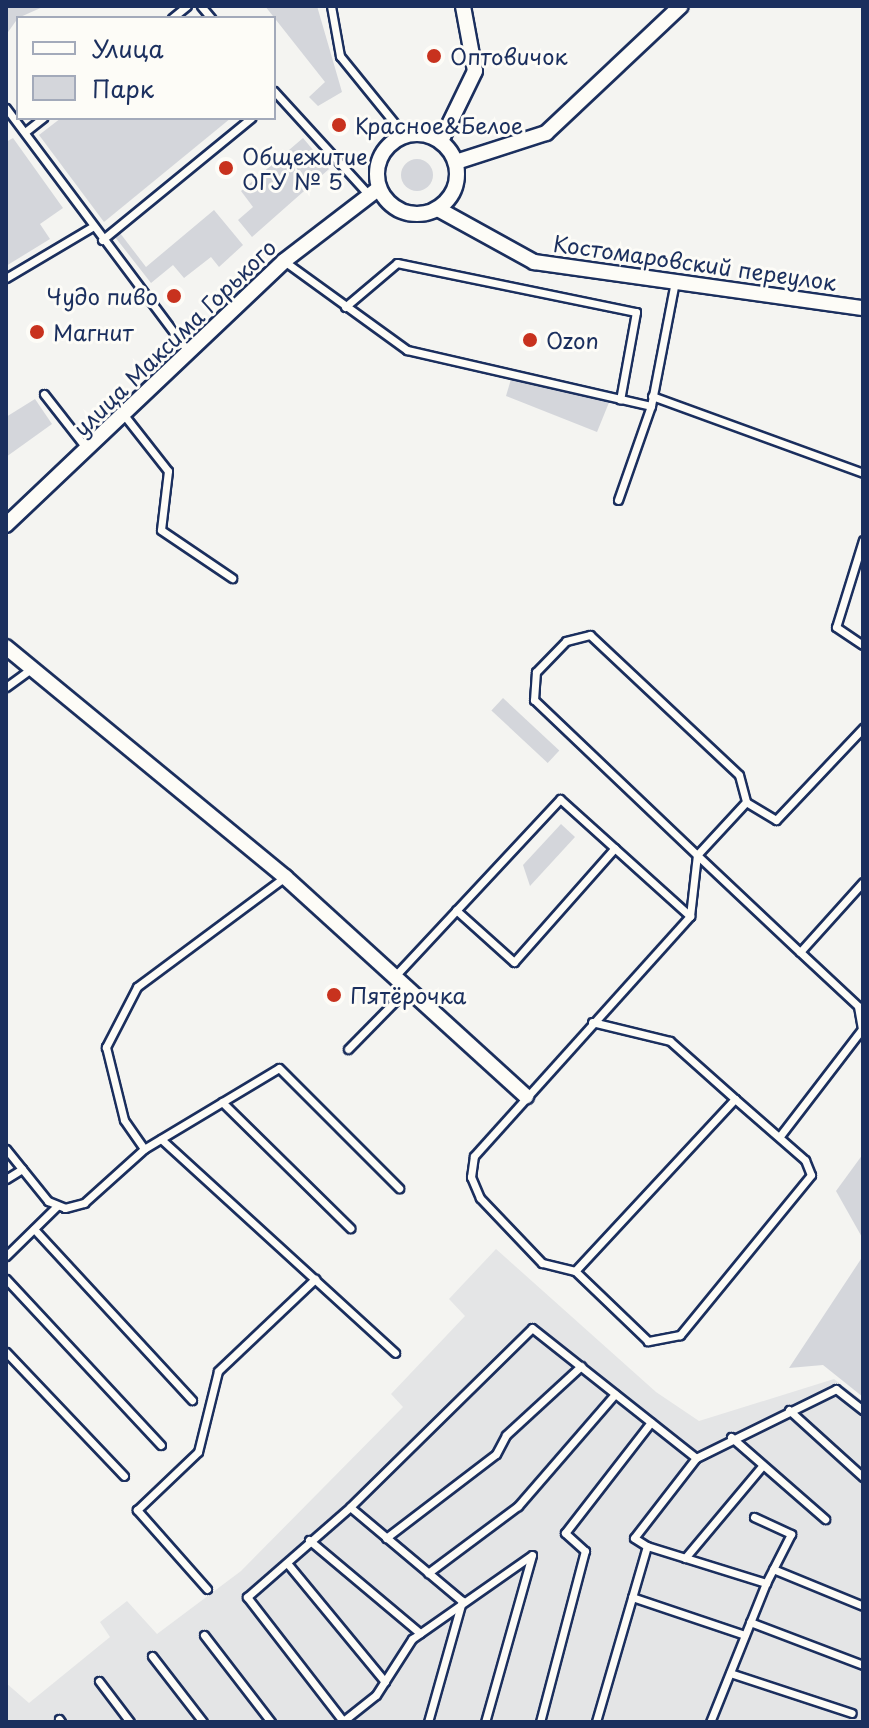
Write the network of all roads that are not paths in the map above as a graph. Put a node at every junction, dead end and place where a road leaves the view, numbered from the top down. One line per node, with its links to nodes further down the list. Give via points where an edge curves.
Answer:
1 (331, 6): 9 (lane, via 340,56)
2 (463, 6): 10 (street, via 475,71)
3 (681, 6): 11 (street, via 546,133)
4 (276, 97): 12 (lane)
5 (6, 108): 8 (lane)
6 (40, 120): 8 (lane)
7 (249, 120): 15 (lane)
8 (25, 132): 14 (lane)
9 (405, 136): 10 (street); 12 (street, via 379,160)
10 (441, 141): 11 (street)
11 (456, 162): 13 (street, via 455,188)
12 (374, 191): 13 (street, via 404,212); 16 (street, улица Максима Горького)
13 (438, 209): 18 (street, Костомаровский переулок, via 534,262)
14 (92, 227): 15 (lane); 17 (lane)
15 (102, 240): 21 (lane)
16 (284, 261): 19 (lane); 21 (street, улица Максима Горького)
17 (6, 278)
18 (675, 281): 20 (street, Костомаровский переулок); 23 (lane)
19 (345, 307): 24 (lane, via 407,350); 24 (lane, via 397,263 636,312)
20 (863, 308)
21 (189, 353): 26 (street, улица Максима Горького)
22 (44, 394): 27 (lane)
23 (652, 396): 25 (lane); 28 (lane)
24 (620, 400): 25 (lane)
25 (651, 406): 29 (lane)
26 (124, 415): 27 (street, улица Максима Горького); 32 (lane, via 168,471 161,530)
27 (88, 450): 30 (street, улица Максима Горького)
28 (863, 473)
29 (618, 500)
30 (6, 525)
31 (863, 540): 33 (lane, via 836,627)
32 (232, 578)
33 (863, 645)
34 (6, 647): 35 (street)
35 (32, 668): 36 (lane); 41 (street)
36 (6, 687)
37 (863, 728): 38 (lane, via 776,820)
38 (746, 802): 40 (lane); 40 (lane, via 739,775 590,635 566,641 536,672 534,700)
39 (615, 848): 43 (lane, via 560,799); 43 (lane, via 514,962); 44 (lane)
40 (697, 855): 44 (lane); 45 (lane)
41 (285, 877): 46 (street); 56 (lane, via 137,987 106,1047 124,1120)
42 (863, 882): 45 (lane)
43 (456, 910): 46 (lane)
44 (690, 916): 48 (lane)
45 (800, 952): 53 (lane, via 858,1006 862,1029)
46 (393, 977): 47 (street)
47 (407, 989): 49 (lane); 50 (street)
48 (592, 1022): 50 (lane); 51 (lane, via 670,1041)
49 (348, 1049)
50 (526, 1096): 64 (lane, via 474,1156 471,1177 480,1198 542,1263)
51 (735, 1099): 53 (lane); 64 (lane)
52 (222, 1102): 54 (lane); 59 (lane, via 279,1068); 61 (lane)
53 (780, 1136): 64 (lane, via 805,1160 811,1175 804,1190 680,1335 648,1341)
54 (161, 1139): 56 (lane); 66 (lane)
55 (6, 1149): 57 (lane)
56 (144, 1149): 60 (lane, via 84,1203)
57 (22, 1169): 58 (lane); 60 (lane)
58 (6, 1179)
59 (399, 1188)
60 (57, 1206): 62 (lane)
61 (350, 1228)
62 (34, 1229): 63 (lane); 71 (lane)
63 (6, 1256)
64 (575, 1271)
65 (6, 1279): 76 (lane)
66 (315, 1279): 68 (lane); 92 (lane, via 218,1371 198,1452 137,1510)
67 (6, 1352): 79 (lane)
68 (395, 1353)
69 (581, 1366): 70 (lane); 81 (lane, via 532,1328); 84 (lane, via 506,1435 496,1454)
70 (615, 1394): 74 (lane); 90 (lane, via 518,1506)
71 (192, 1400)
72 (789, 1410): 73 (lane, via 836,1389); 75 (lane); 80 (lane)
73 (863, 1410)
74 (651, 1422): 77 (lane); 112 (lane, via 565,1533 585,1551)
75 (731, 1437): 77 (lane); 78 (lane)
76 (161, 1445)
77 (696, 1458): 86 (lane, via 634,1538)
78 (763, 1465): 83 (lane); 87 (lane)
79 (124, 1476)
80 (863, 1477)
81 (350, 1507): 84 (lane); 85 (lane)
82 (754, 1517): 89 (lane, via 791,1534)
83 (825, 1519)
84 (386, 1538): 90 (lane)
85 (309, 1540): 88 (lane); 97 (lane)
86 (647, 1546): 87 (lane); 93 (lane)
87 (685, 1558): 91 (lane)
88 (287, 1563): 104 (lane); 106 (lane, via 247,1597)
89 (773, 1569): 91 (lane); 95 (lane)
90 (428, 1573): 94 (lane)
91 (766, 1583): 96 (lane)
92 (207, 1589)
93 (632, 1597): 99 (lane); 113 (lane)
94 (462, 1601): 97 (lane); 110 (lane); 111 (lane, via 532,1555)
95 (863, 1606)
96 (750, 1622): 99 (lane); 101 (lane)
97 (420, 1633): 104 (lane)
98 (204, 1635): 109 (lane)
99 (745, 1635): 102 (lane)
100 (152, 1656): 108 (lane)
101 (863, 1665)
102 (730, 1673): 105 (lane); 114 (lane)
103 (99, 1681): 107 (lane)
104 (385, 1682): 106 (lane)
105 (852, 1713)
106 (342, 1721)
107 (130, 1722)
108 (203, 1722)
109 (271, 1722)
110 (428, 1722)
111 (485, 1722)
112 (540, 1722)
113 (596, 1722)
114 (710, 1722)

